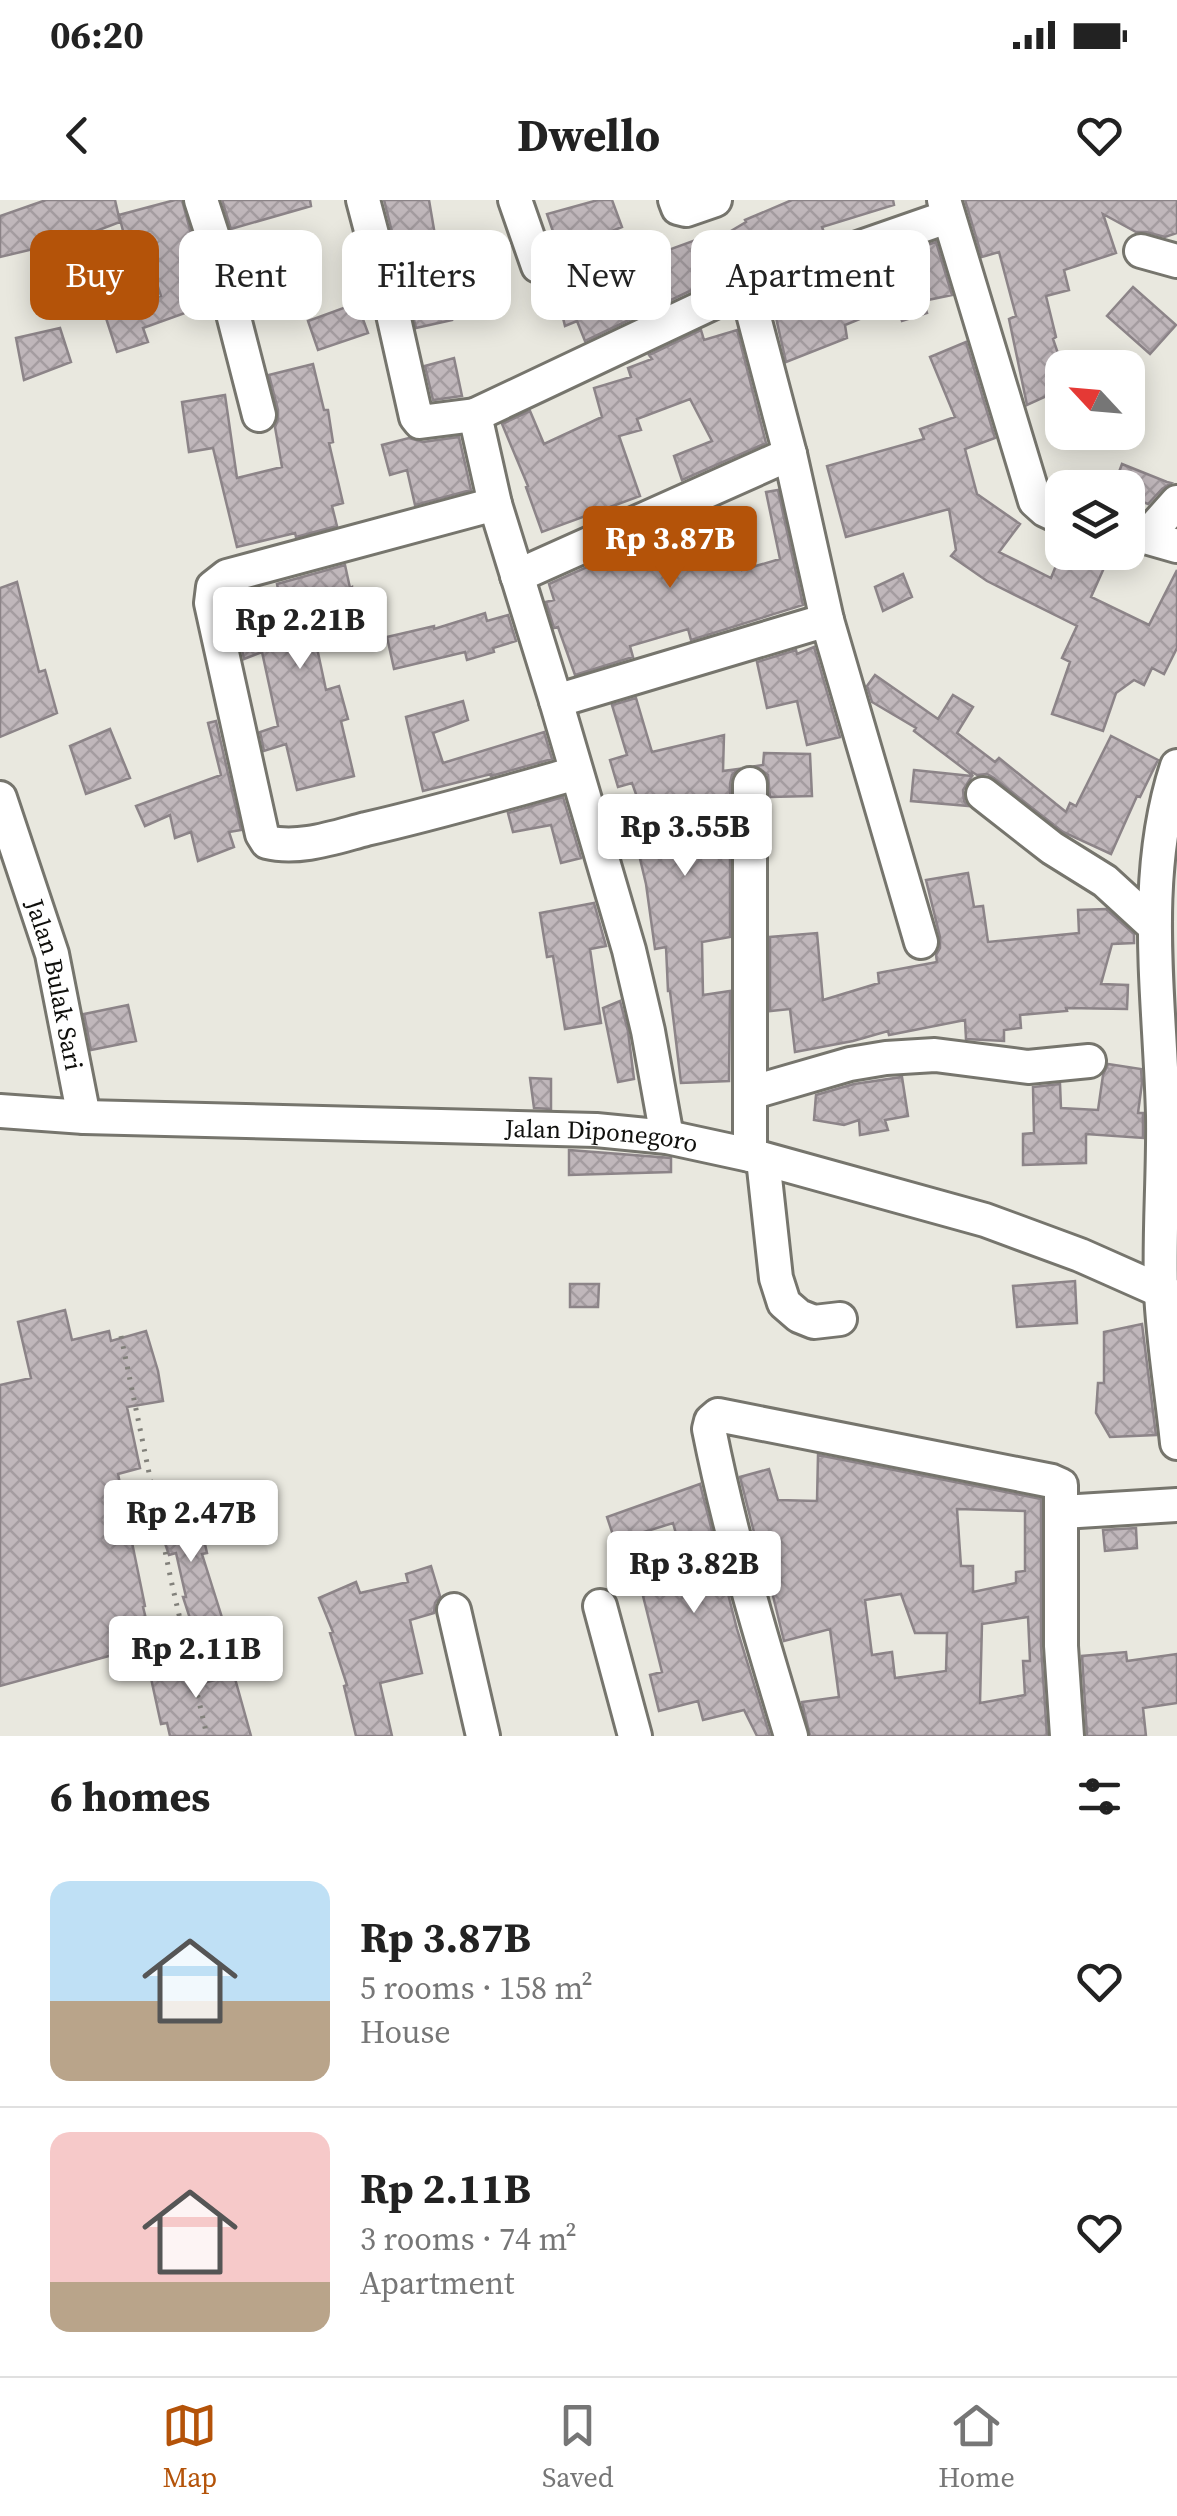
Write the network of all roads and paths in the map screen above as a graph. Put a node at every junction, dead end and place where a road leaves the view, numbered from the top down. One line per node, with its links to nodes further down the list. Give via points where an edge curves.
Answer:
1 (201, 200): 13 (street)
2 (363, 200): 14 (street, via 416,418)
3 (515, 200): 8 (street)
4 (675, 200): 5 (street, via 686,210)
5 (715, 200)
6 (946, 208): 7 (street); 18 (street, via 1034,501)
7 (890, 230)
8 (531, 246)
9 (1141, 251): 10 (street)
10 (1177, 260)
11 (691, 313): 14 (street)
12 (755, 320): 15 (street)
13 (259, 415)
14 (474, 415): 17 (street)
15 (790, 454): 20 (street); 21 (street)
16 (1177, 502): 19 (street)
17 (495, 504): 20 (street); 24 (street, via 227,576 213,587 211,603 262,834 274,844 312,842)
18 (1045, 510)
19 (1150, 538)
20 (517, 576): 22 (street)
21 (827, 620): 22 (street); 29 (street)
22 (556, 700): 24 (street)
23 (1177, 766): 28 (street)
24 (576, 773): 34 (street, via 628,950)
25 (750, 784): 31 (street)
26 (983, 794): 28 (street)
27 (0, 798): 33 (street, Jalan Bulak Sari, via 52,954)
28 (1154, 926): 36 (street)
29 (921, 942)
30 (1089, 1061): 31 (street, via 1028,1067 934,1054 886,1058)
31 (750, 1093): 35 (street)
32 (0, 1111): 33 (street, Jalan Diponegoro)
33 (84, 1117): 34 (street, Jalan Diponegoro)
34 (668, 1137): 35 (street, Jalan Diponegoro)
35 (756, 1157): 36 (street, Jalan Diponegoro, via 985,1220); 37 (street, via 784,1302 814,1322)
36 (1171, 1295): 39 (street)
37 (840, 1319)
38 (121, 1336): 44 (path)
39 (1177, 1443)
40 (1177, 1505): 41 (street)
41 (1062, 1512): 47 (street, via 1062,1488 1052,1481 718,1414 710,1429 725,1505); 48 (street)
42 (600, 1606): 46 (street)
43 (454, 1610): 45 (street)
44 (207, 1736)
45 (484, 1736)
46 (635, 1736)
47 (791, 1736)
48 (1067, 1736)

